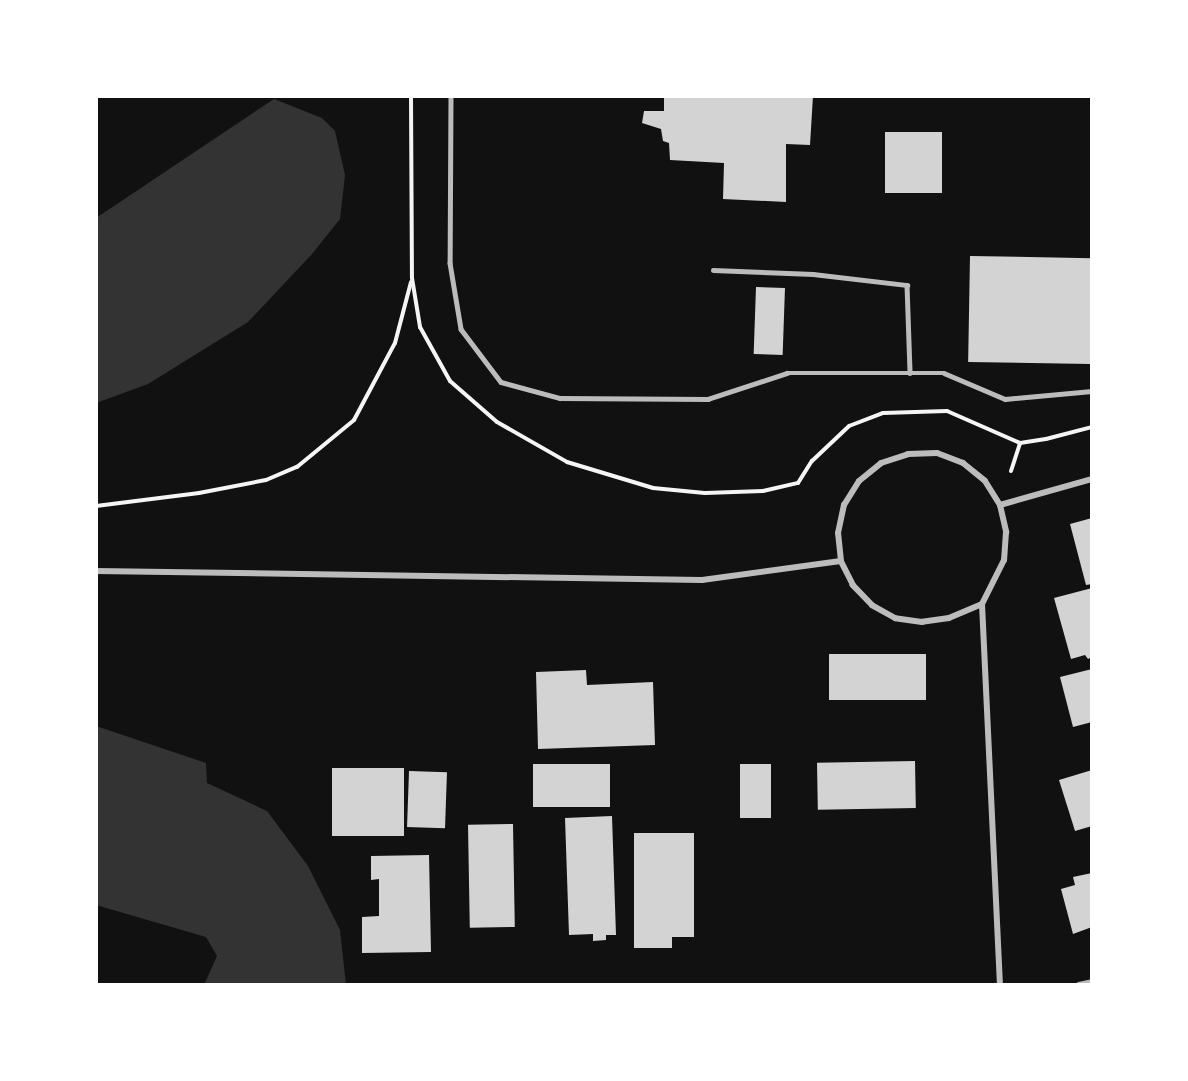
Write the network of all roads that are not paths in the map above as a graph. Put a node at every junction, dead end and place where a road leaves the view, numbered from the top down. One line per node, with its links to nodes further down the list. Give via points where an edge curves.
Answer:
1 (451, 96): 3 (lane, via 450,263 459,318 461,329 501,382 560,398 708,399 787,374)
2 (712, 270): 3 (lane, via 813,274 907,285)
3 (910, 373): 4 (lane, via 944,372 1005,399)
4 (1092, 391)
5 (1092, 479): 6 (street)
6 (1000, 505): 7 (street, via 985,481 963,463 937,453 908,454 881,463 859,481 844,505 838,532); 9 (street, via 1006,532 1004,560)
7 (841, 561): 8 (street, via 702,580); 9 (street, via 852,585 872,605 895,618 922,622 949,618)
8 (96, 571)
9 (982, 604): 11 (street)
10 (1092, 982): 12 (street)
11 (1000, 985)
12 (1079, 985)

